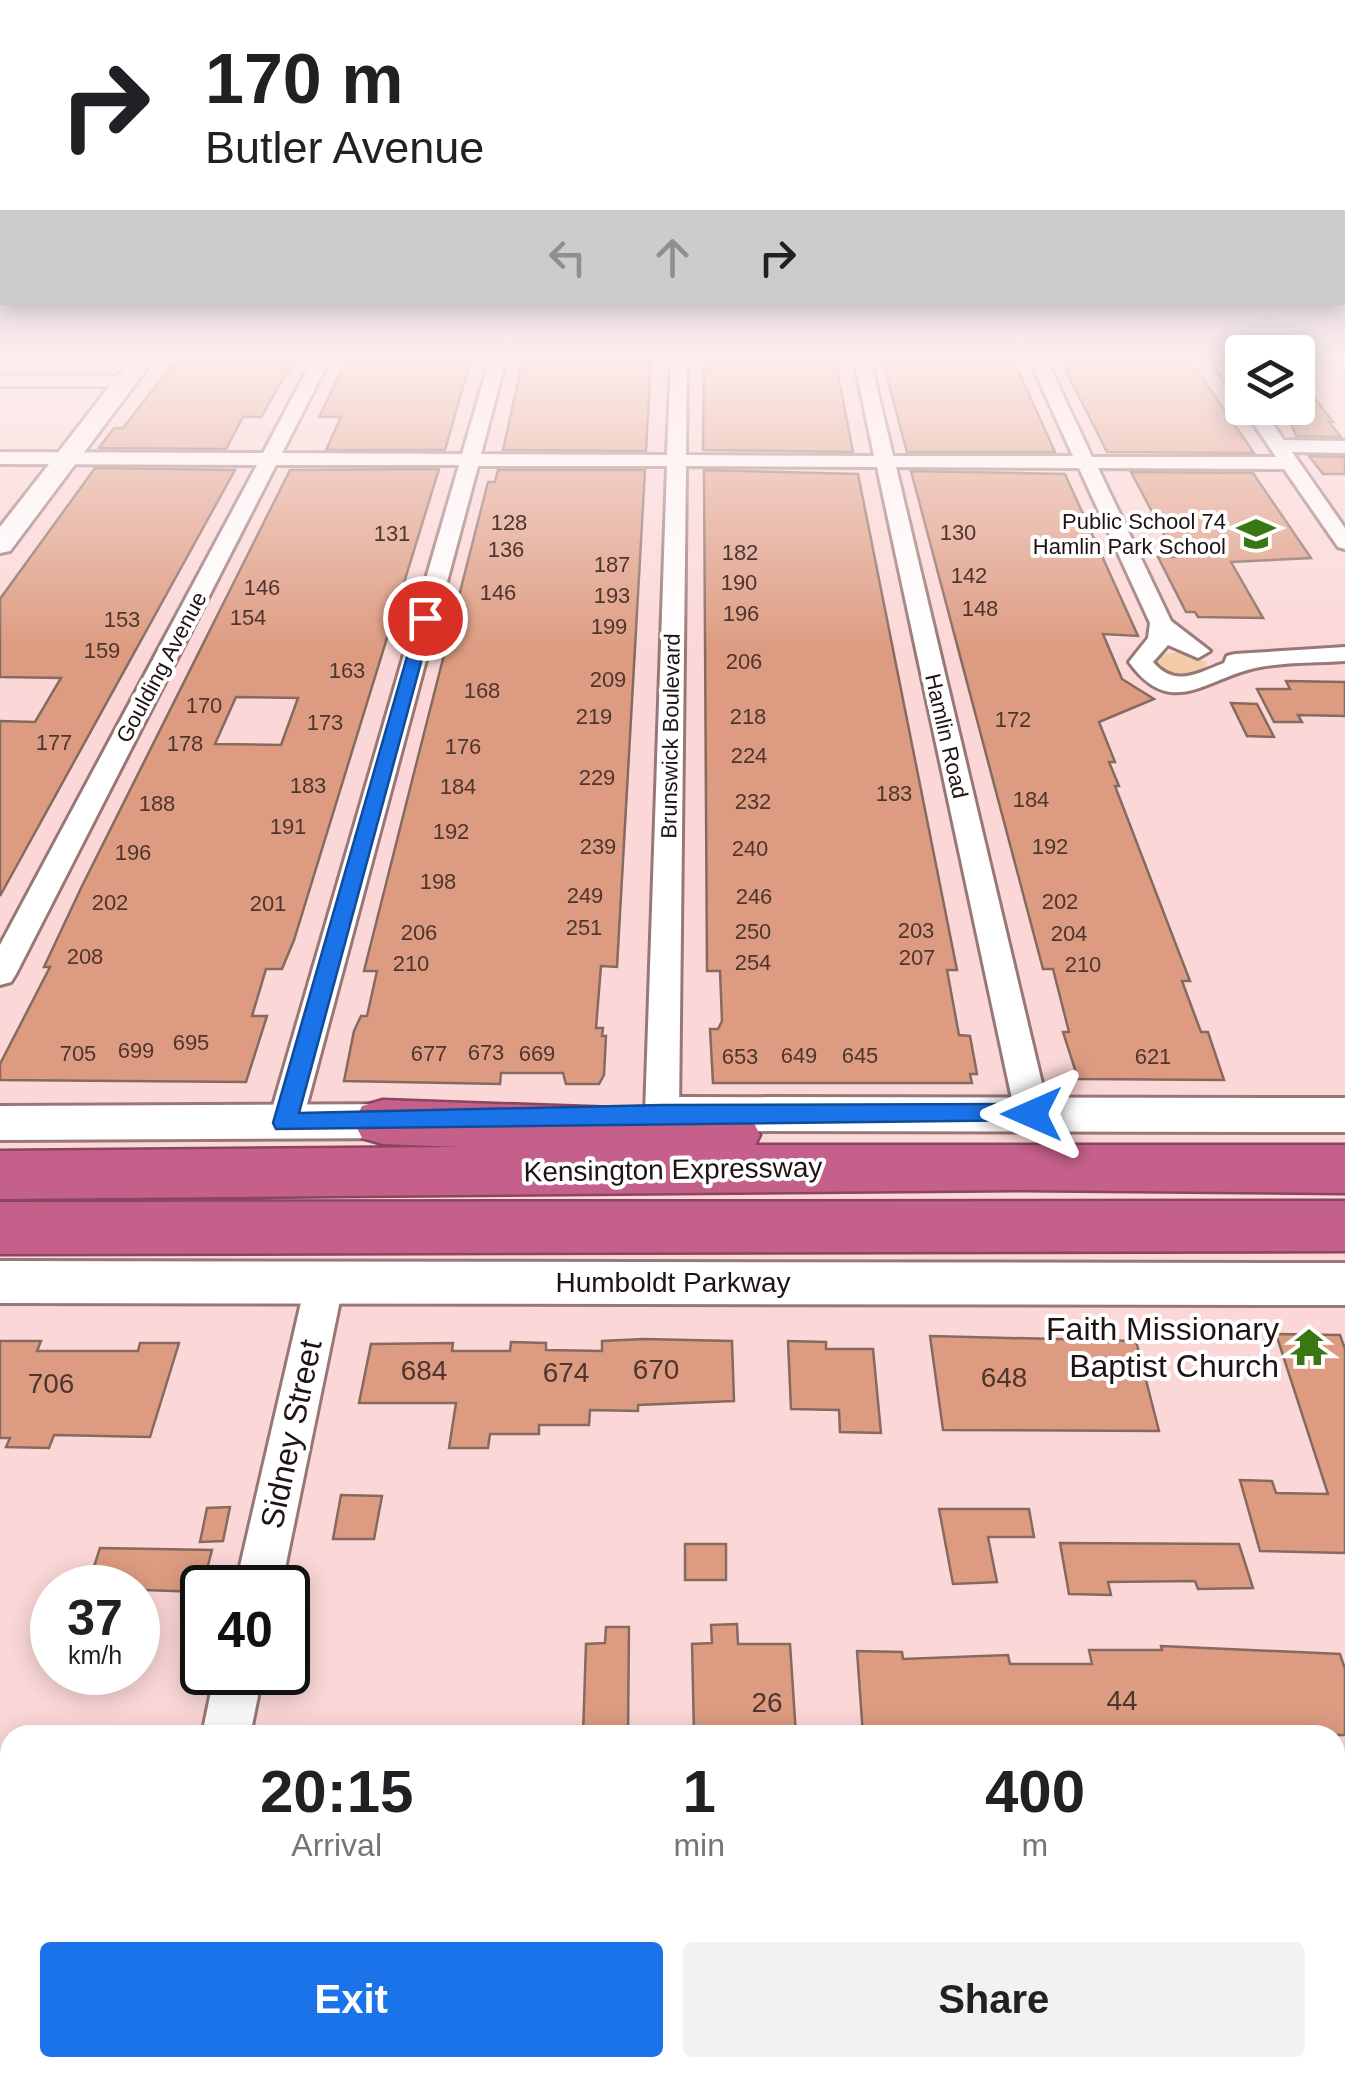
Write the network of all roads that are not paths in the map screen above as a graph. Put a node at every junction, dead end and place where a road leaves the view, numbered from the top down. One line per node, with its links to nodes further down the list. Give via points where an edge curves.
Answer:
1 (471, 456): 10 (street)
2 (676, 456): 11 (street, Brunswick Boulevard)
3 (884, 456): 12 (street, Hamlin Road)
4 (1083, 456): 13 (street)
5 (1261, 456): 13 (street)
6 (1285, 456): 14 (street)
7 (0, 458): 8 (street)
8 (67, 458): 9 (street); 15 (street)
9 (271, 458): 10 (street); 22 (street, Goulding Avenue)
10 (470, 460): 11 (street); 27 (street)
11 (676, 460): 12 (street); 23 (street, Brunswick Boulevard)
12 (885, 462): 13 (street); 28 (street, Hamlin Road)
13 (1086, 463): 16 (street)
14 (1345, 543)
15 (0, 545)
16 (1161, 623): 17 (street); 18 (street, via 1160,639)
17 (1200, 652): 18 (street, via 1169,646); 20 (street); 21 (street, via 1217,665)
18 (1144, 653): 21 (street, via 1142,666 1155,677)
19 (1345, 654): 20 (street)
20 (1255, 661): 21 (street)
21 (1208, 682)
22 (0, 974)
23 (662, 1114): 25 (street); 28 (street)
24 (1345, 1114): 28 (street)
25 (383, 1122): 27 (street); 28 (highway)
26 (0, 1123): 27 (street)
27 (285, 1123)
28 (1027, 1140): 29 (highway, Kensington Expressway); 30 (highway, Kensington Expressway)
29 (1345, 1168)
30 (0, 1175)
31 (1345, 1226): 32 (highway, Kensington Expressway)
32 (0, 1228)
33 (325, 1281): 34 (street, Humboldt Parkway); 35 (street, Humboldt Parkway); 36 (street, Sidney Street)
34 (0, 1282)
35 (1345, 1284)
36 (263, 1565)
37 (235, 1695): 38 (street)
38 (228, 1725)

